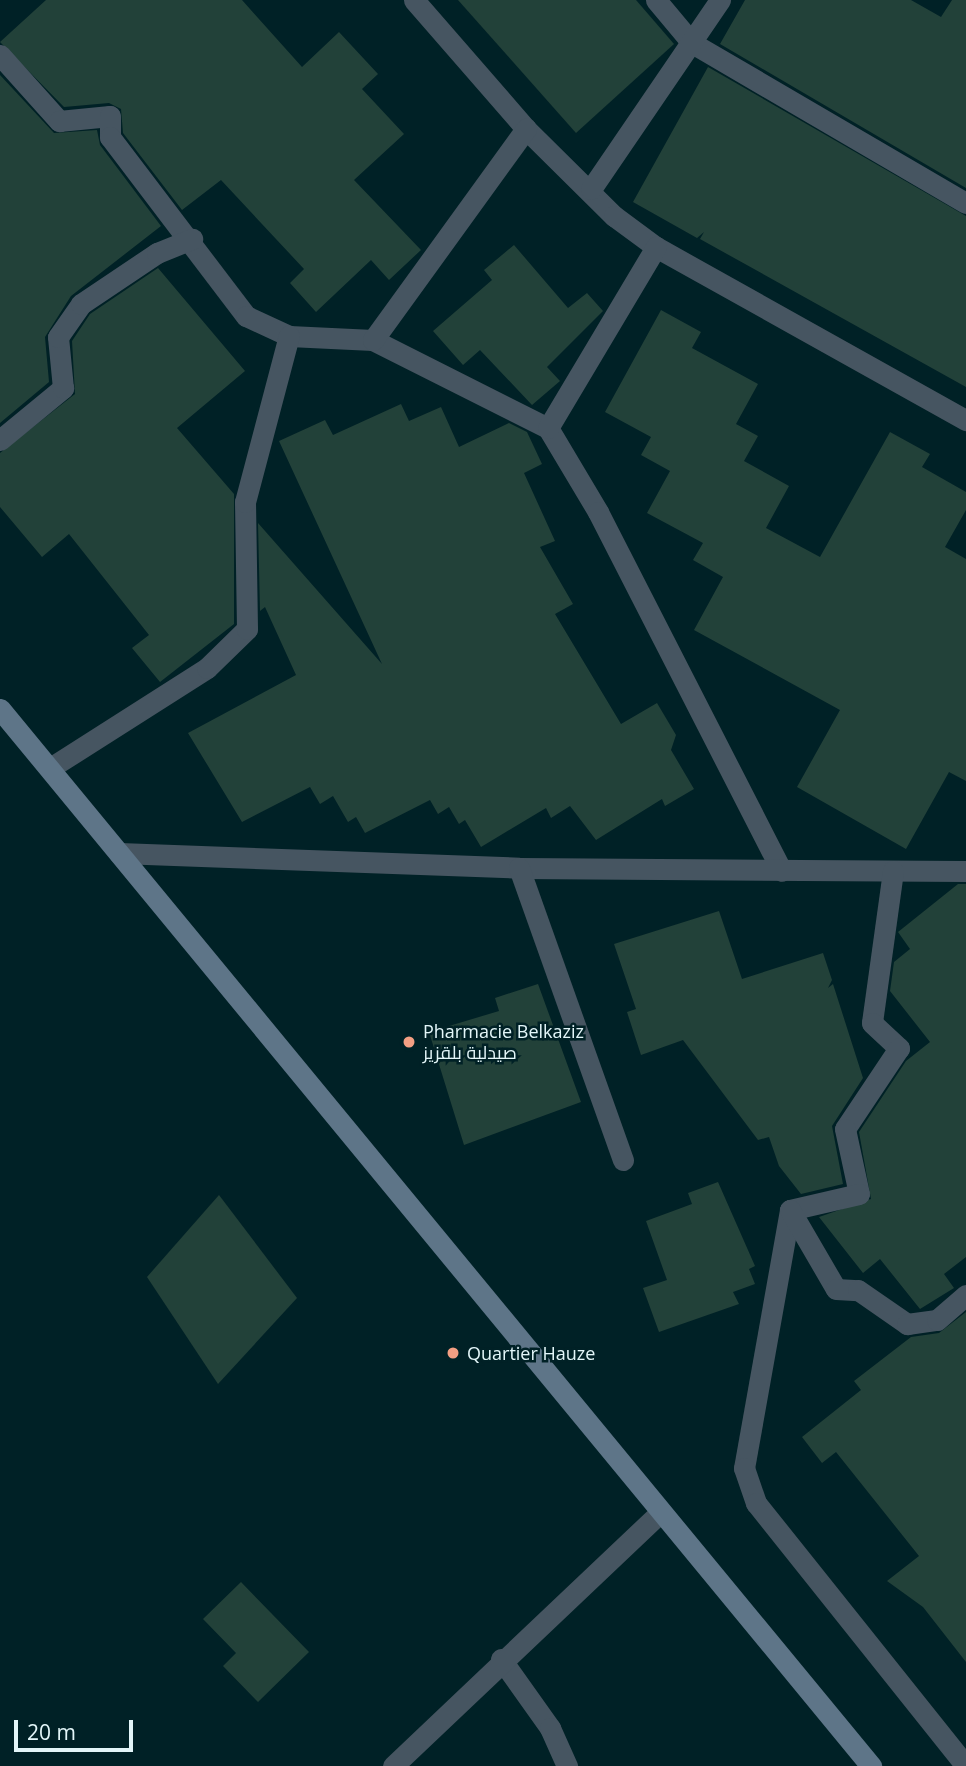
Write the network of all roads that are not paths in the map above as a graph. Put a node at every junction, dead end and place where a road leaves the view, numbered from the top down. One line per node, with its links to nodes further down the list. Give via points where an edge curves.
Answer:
1 (414, 0): 6 (street)
2 (656, 0): 4 (street)
3 (720, 0): 4 (street)
4 (692, 43): 7 (street); 8 (street)
5 (0, 55): 9 (street, via 59,121 110,116 110,137)
6 (526, 129): 7 (street); 12 (street)
7 (591, 188): 10 (street, via 614,216)
8 (966, 203)
9 (192, 239): 11 (street, via 246,316); 15 (street, via 157,254 81,303 58,337 63,388)
10 (656, 247): 13 (street); 14 (street)
11 (289, 336): 12 (street); 17 (street, via 245,502 247,629 207,668)
12 (373, 340): 14 (street)
13 (966, 420)
14 (548, 428): 20 (street, via 598,512)
15 (0, 440)
16 (0, 709): 17 (main road)
17 (50, 768): 18 (main road)
18 (119, 853): 19 (street); 26 (main road)
19 (519, 868): 20 (street); 23 (street)
20 (782, 871): 21 (street)
21 (894, 871): 22 (street); 24 (street, via 872,1023 899,1048 845,1129 859,1194)
22 (966, 871)
23 (623, 1160)
24 (790, 1210): 25 (street, via 836,1289 858,1290 907,1324 937,1320); 31 (street, via 746,1451 746,1482 756,1503)
25 (966, 1295)
26 (660, 1512): 27 (street); 30 (main road)
27 (502, 1659): 28 (street); 29 (street, via 550,1728)
28 (393, 1766)
29 (567, 1766)
30 (871, 1766)
31 (966, 1766)

